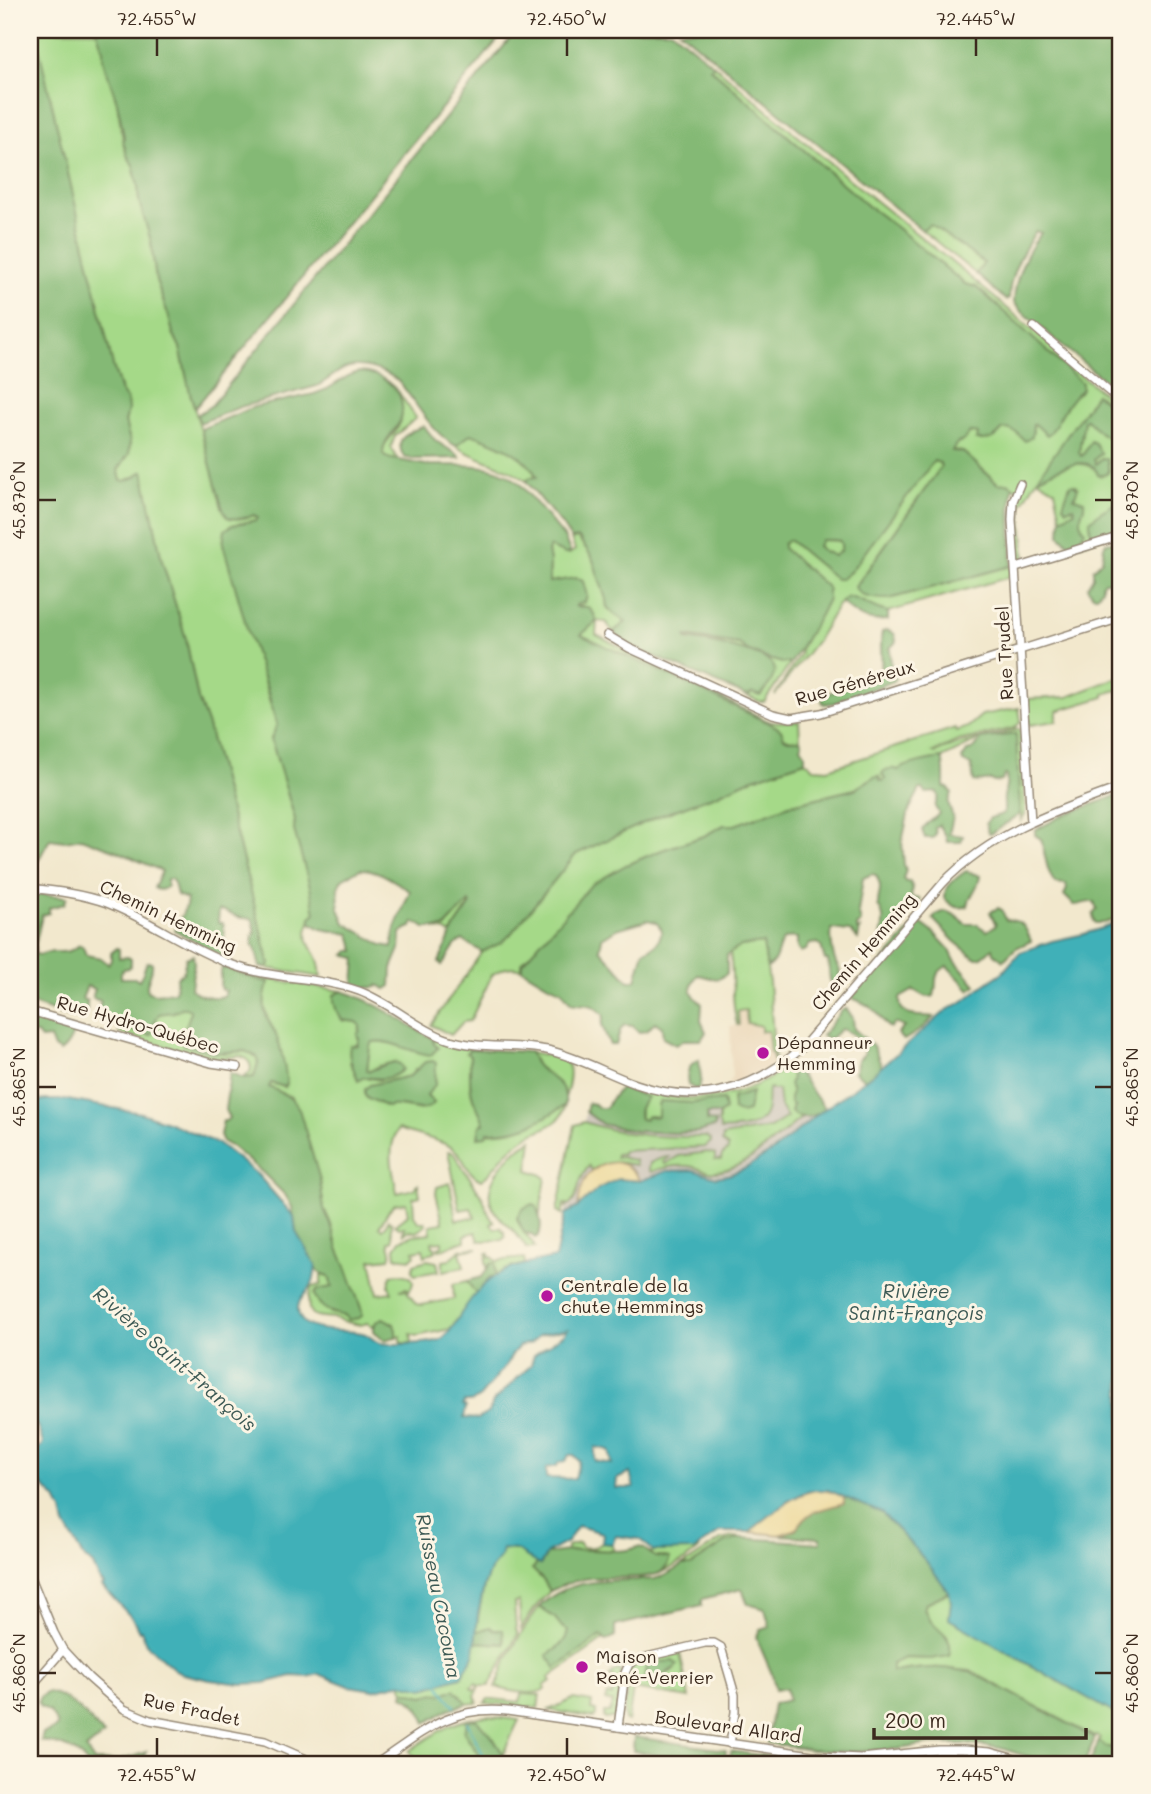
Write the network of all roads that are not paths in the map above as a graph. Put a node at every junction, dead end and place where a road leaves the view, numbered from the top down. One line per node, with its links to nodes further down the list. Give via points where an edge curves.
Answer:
1 (1034, 327): 2 (street)
2 (1121, 402)
3 (1020, 484): 5 (street, Rue Trudel, via 1012,507)
4 (1121, 536): 5 (street)
5 (1016, 568): 8 (street, Rue Trudel)
6 (1121, 618): 8 (street, Rue Généreux)
7 (607, 635): 8 (street, Rue Généreux, via 773,714 791,718 821,713)
8 (1021, 649): 10 (street, Rue Trudel)
9 (1121, 787): 10 (street, Chemin Hemming)
10 (1031, 822): 11 (street, Chemin Hemming, via 986,847 948,878 786,1062 744,1084 701,1094 650,1088 537,1048 447,1039 359,992 241,968 107,903)
11 (30, 888)
12 (30, 1010): 13 (street, Rue Hydro-Québec)
13 (238, 1067)
14 (30, 1575): 15 (street, Rue Fradet)
15 (63, 1650): 16 (street); 19 (street, Rue Fradet, via 109,1698 132,1714 265,1741)
16 (30, 1688)
17 (618, 1727): 18 (street, Boulevard Allard); 18 (street, via 629,1664 714,1643 721,1647 734,1690); 22 (street, Boulevard Allard, via 477,1710 440,1722)
18 (730, 1744): 23 (street, Boulevard Allard, via 837,1758 973,1750)
19 (293, 1754): 20 (street, Rue Fradet); 21 (street, Rue Fradet)
20 (301, 1764)
21 (311, 1764)
22 (376, 1764)
23 (1033, 1764)

